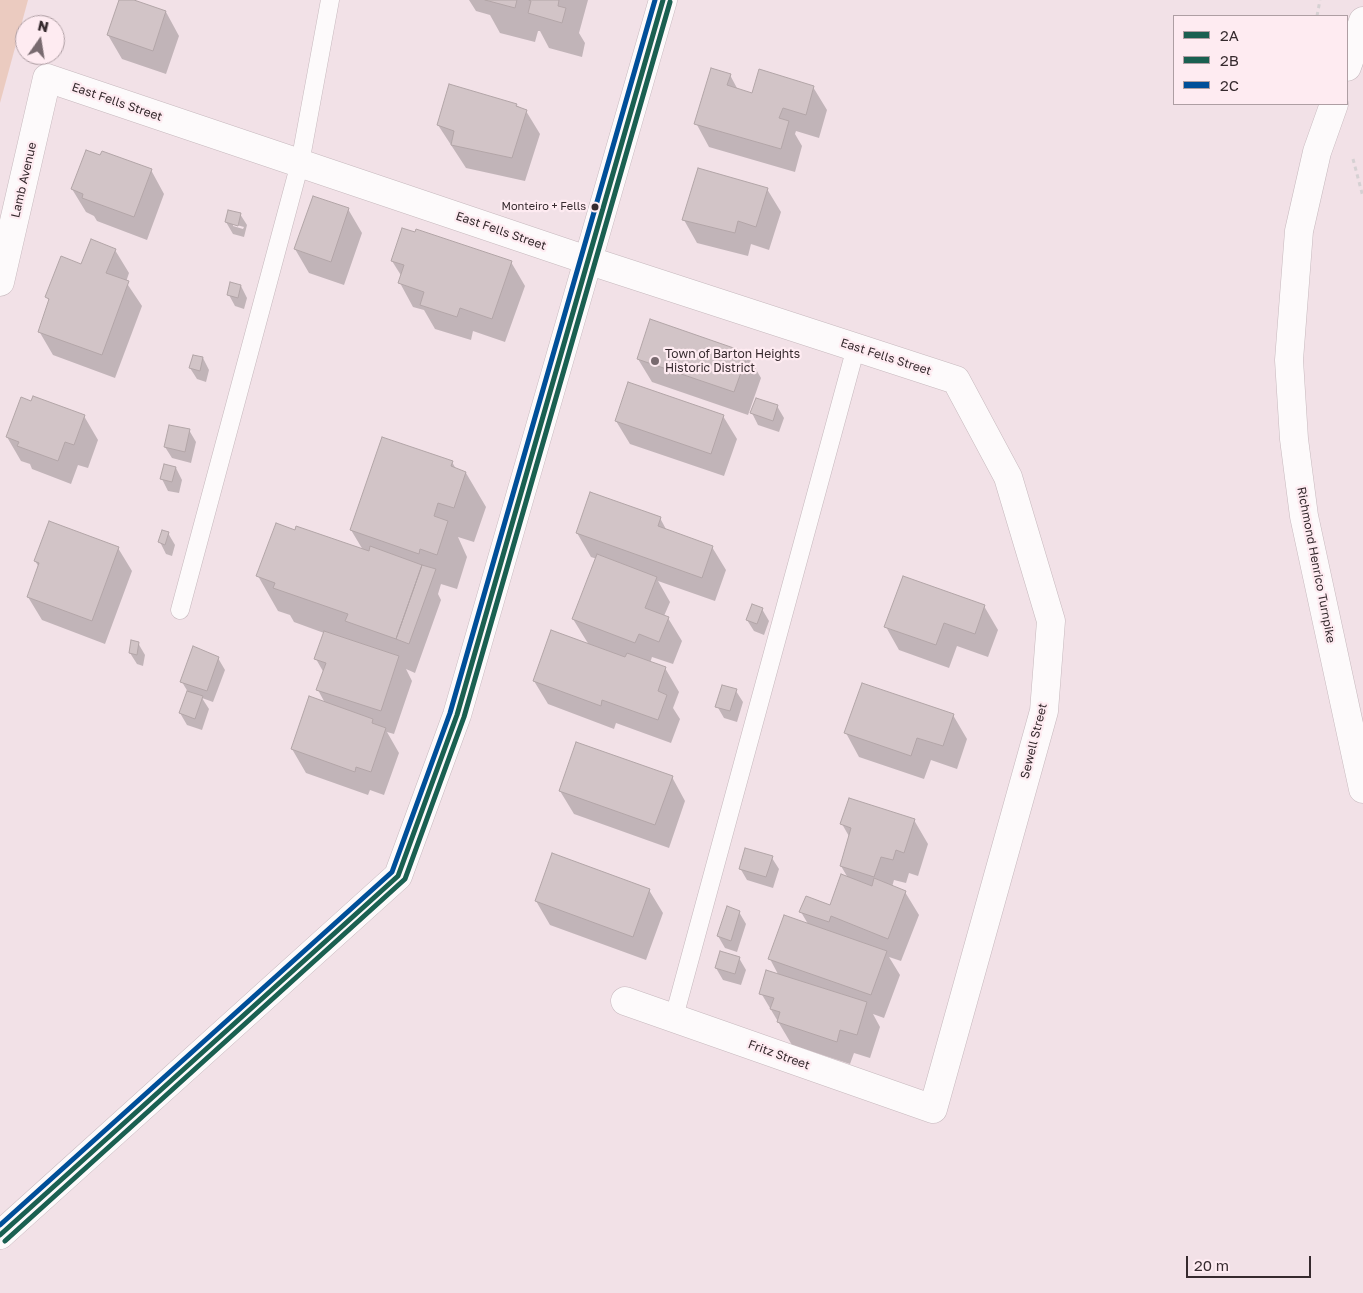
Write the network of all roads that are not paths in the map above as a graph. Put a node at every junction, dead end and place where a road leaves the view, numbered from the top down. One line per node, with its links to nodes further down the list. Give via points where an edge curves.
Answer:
1 (330, 0): 7 (lane)
2 (663, 0): 8 (street)
3 (1363, 22): 4 (street)
4 (1348, 64)
5 (47, 78): 7 (street, East Fells Street); 9 (street, Lamb Avenue)
6 (1334, 105): 13 (street, Richmond Henrico Turnpike, via 1317,152 1298,231 1289,360 1294,439 1304,516)
7 (300, 163): 8 (street, East Fells Street); 12 (lane)
8 (587, 260): 10 (street, East Fells Street); 17 (street, via 457,715 398,876)
9 (0, 282)
10 (856, 347): 11 (street, East Fells Street); 15 (lane)
11 (956, 380): 16 (street, Sewell Street, via 1008,477 1051,621 1044,710)
12 (180, 610)
13 (1363, 789)
14 (625, 1001): 15 (street, Fritz Street)
15 (674, 1017): 16 (street, Fritz Street)
16 (933, 1109)
17 (0, 1235)

